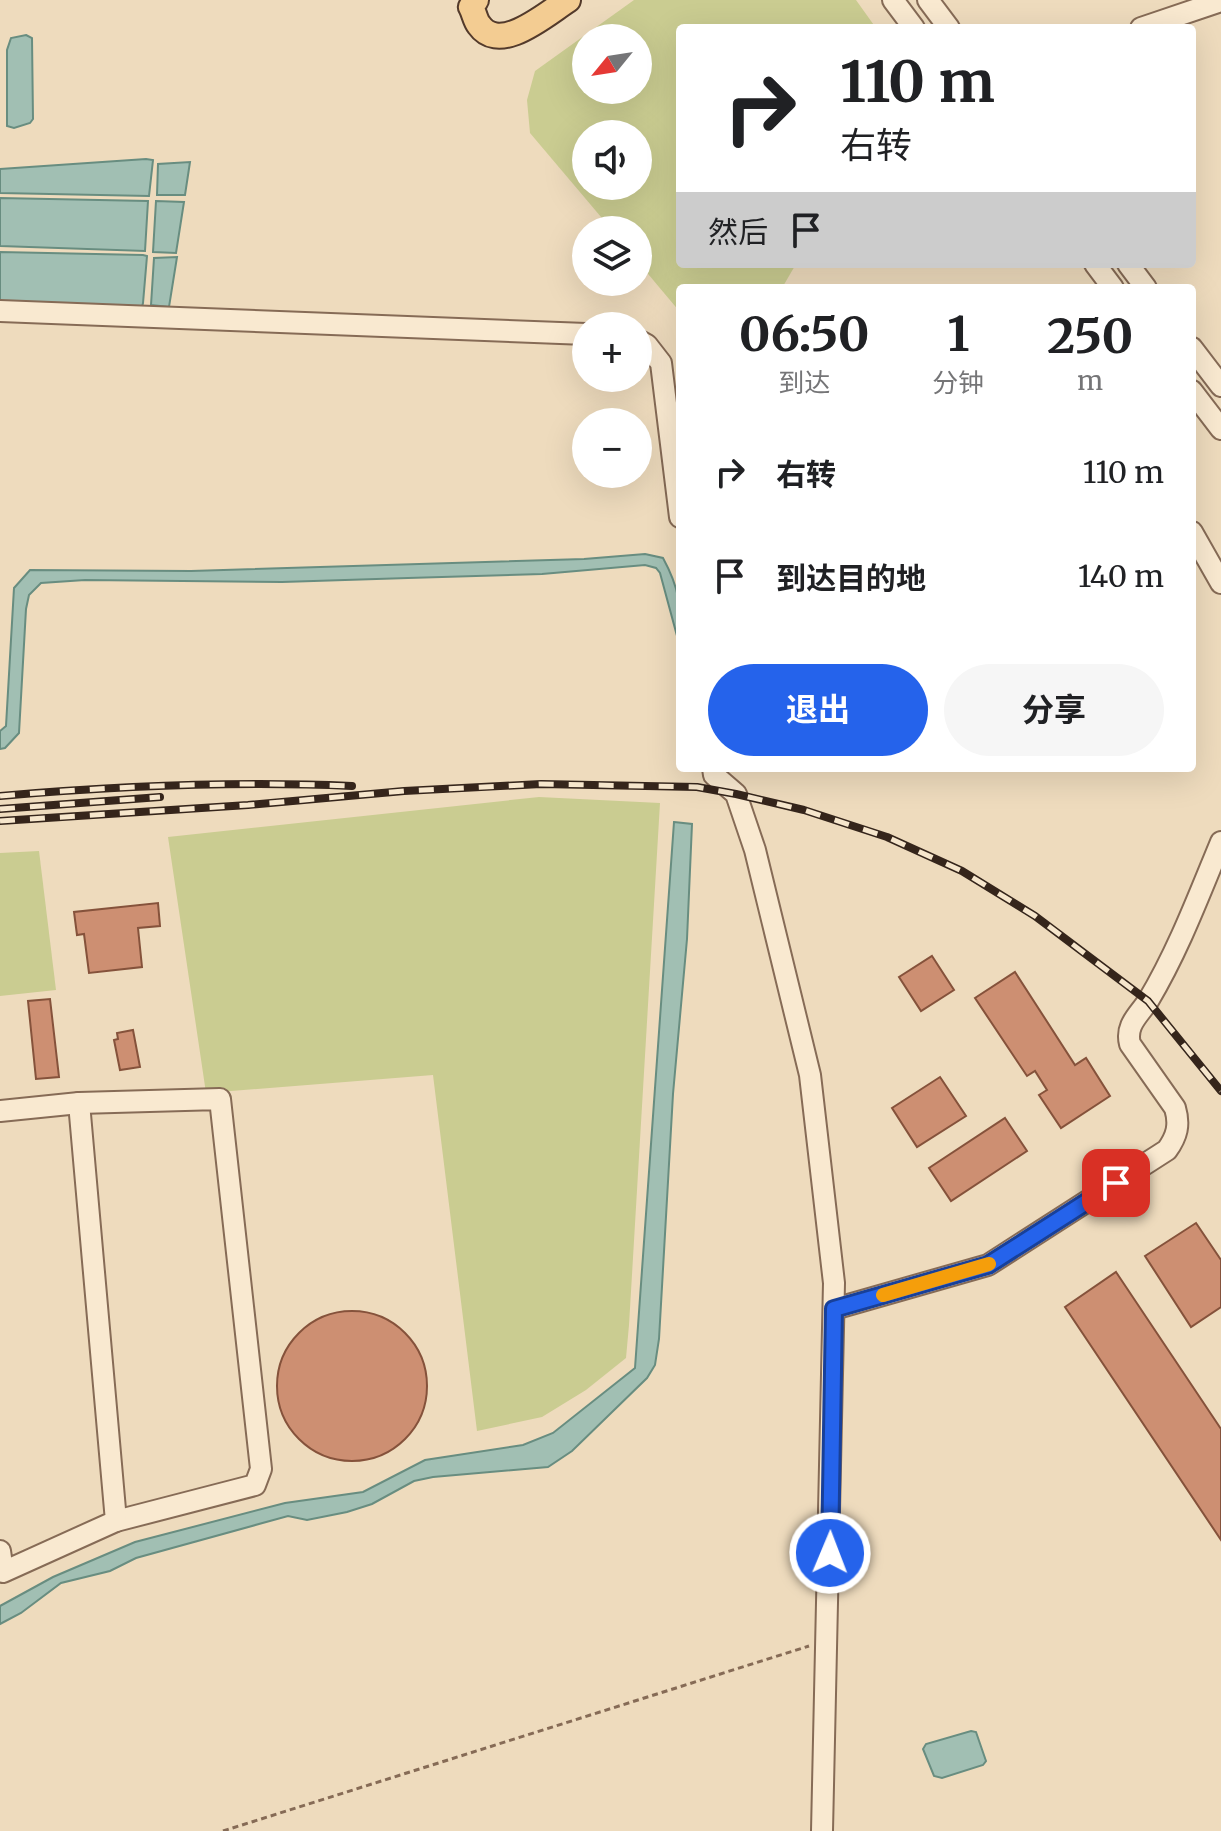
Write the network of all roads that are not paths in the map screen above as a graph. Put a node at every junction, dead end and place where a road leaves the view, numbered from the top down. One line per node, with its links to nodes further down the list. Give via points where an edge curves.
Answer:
1 (476, 0): 2 (main road, via 471,7 479,26 494,36 510,36)
2 (568, 0)
3 (893, 0): 6 (street)
4 (928, 0): 7 (street)
5 (1221, 1): 8 (street)
6 (911, 24)
7 (946, 24)
8 (1153, 24)
9 (0, 311): 10 (street)
10 (572, 333)
11 (652, 351): 16 (street, via 661,363)
12 (1196, 353): 13 (street)
13 (1221, 386)
14 (1196, 396): 15 (street)
15 (1221, 429)
16 (676, 485)
17 (1196, 539): 18 (street)
18 (1221, 583)
19 (714, 772): 23 (street, via 736,794 755,850 810,1075)
20 (1221, 842): 23 (street, via 1197,902 1128,1035 1175,1108 1176,1137 1167,1150 988,1265)
21 (79, 1103): 22 (street); 24 (street); 24 (street, via 220,1099 260,1443 261,1469 255,1485)
22 (0, 1111)
23 (834, 1309): 27 (street)
24 (116, 1521): 26 (street)
25 (0, 1551): 26 (street)
26 (2, 1572)
27 (822, 1831)

